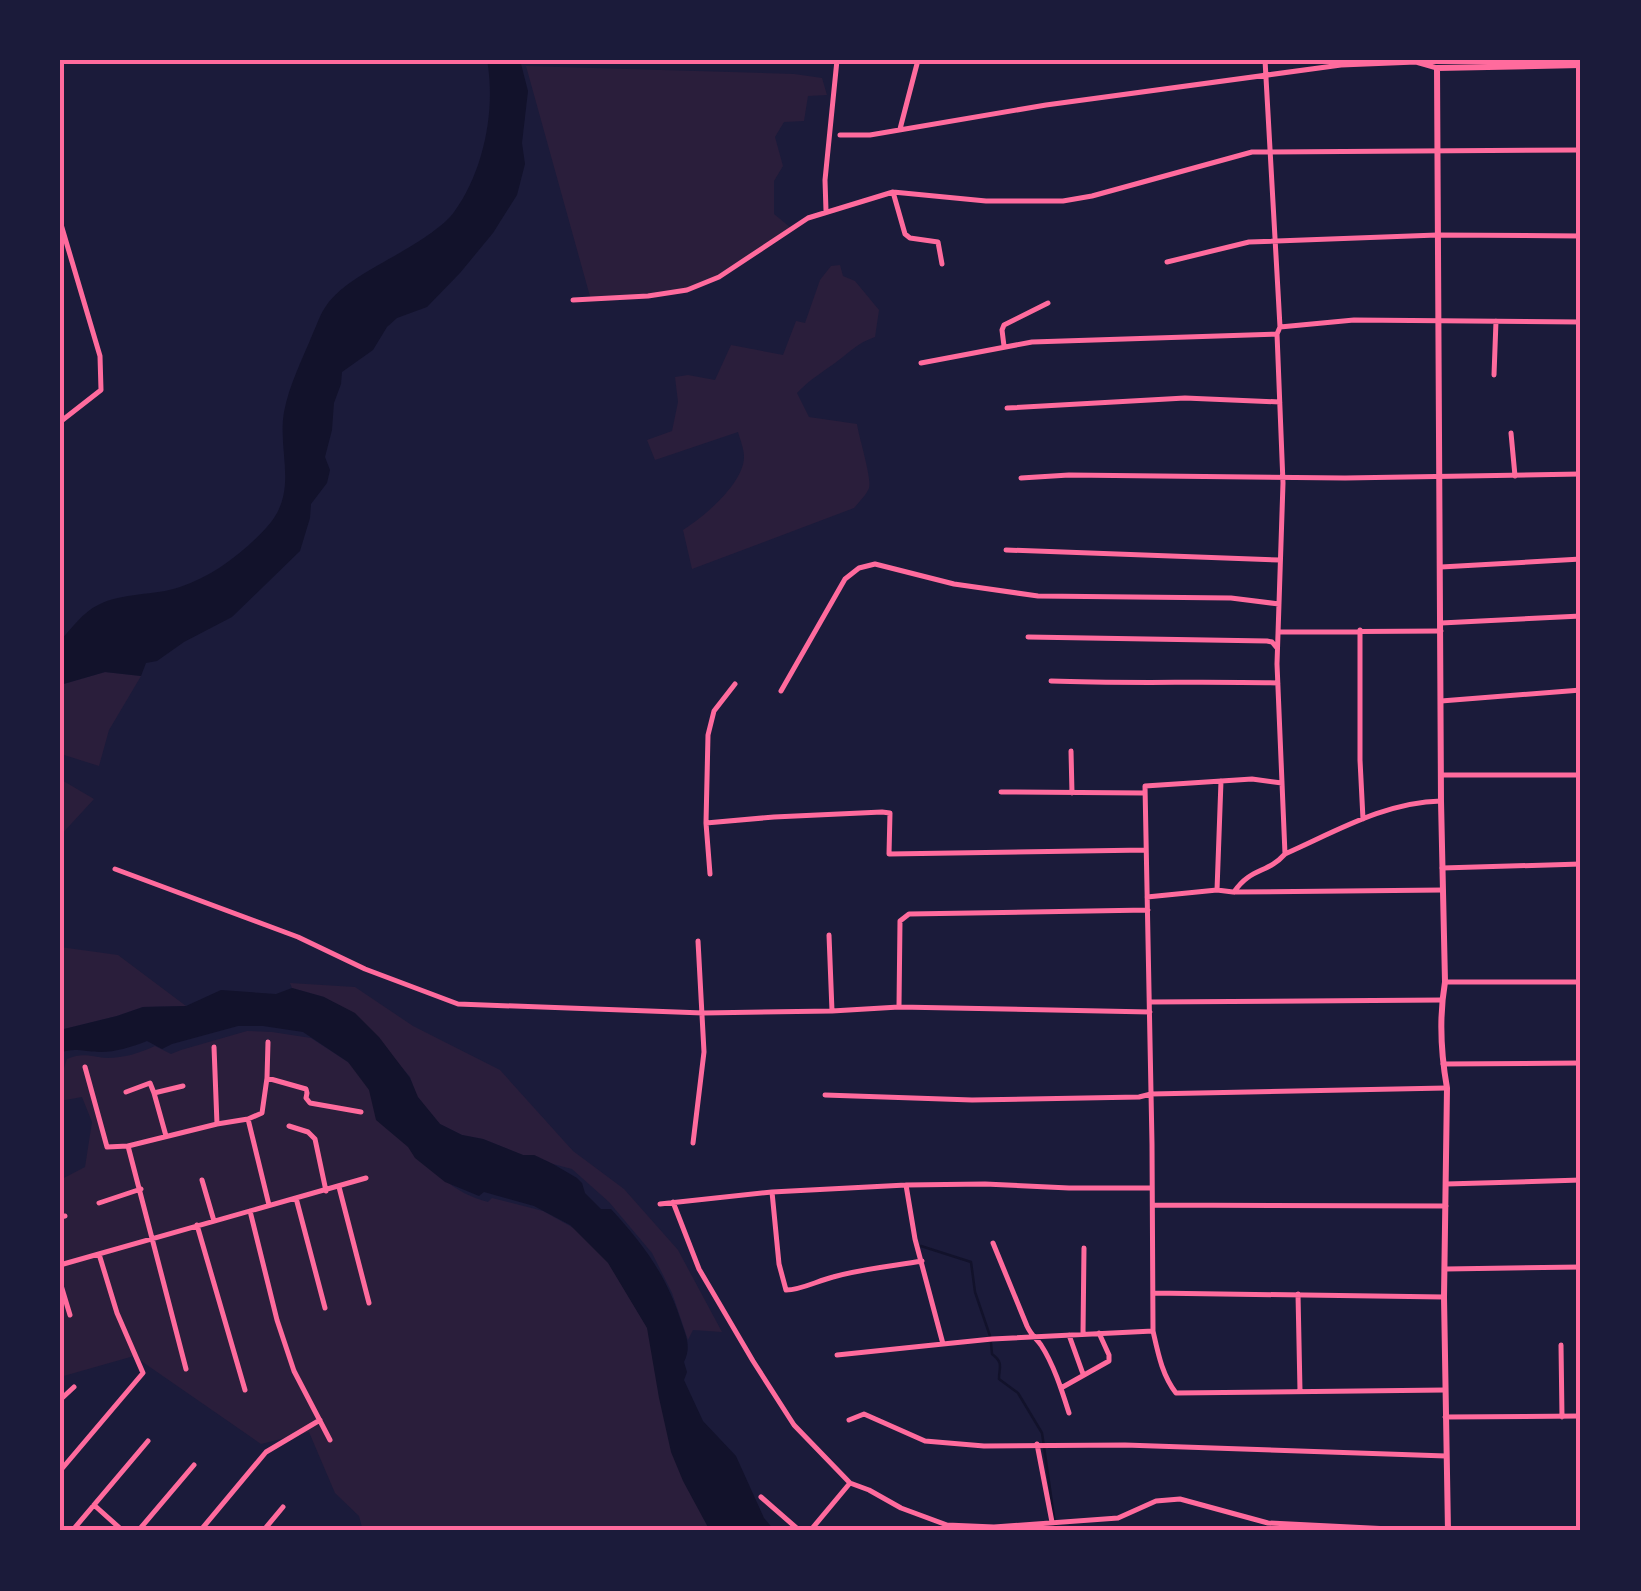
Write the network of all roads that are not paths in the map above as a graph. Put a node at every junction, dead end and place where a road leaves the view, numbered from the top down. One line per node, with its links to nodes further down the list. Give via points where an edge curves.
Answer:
1 (837, 60): 13 (street)
2 (918, 60): 7 (street)
3 (1265, 60): 6 (street)
4 (1581, 65): 5 (street)
5 (1437, 68): 6 (street, via 1416,62 1341,65); 10 (street)
6 (1266, 75): 7 (street); 11 (street)
7 (900, 128): 8 (street)
8 (840, 135)
9 (1581, 150): 10 (street)
10 (1436, 151): 11 (street); 15 (street)
11 (1271, 152): 12 (street, via 1063,201); 17 (street)
12 (893, 192): 13 (street); 19 (street, via 905,234 938,242)
13 (826, 212): 20 (street, via 687,290)
14 (60, 221): 31 (street, via 100,356 102,390)
15 (1437, 235): 16 (street); 17 (street); 22 (street)
16 (1581, 236)
17 (1276, 240): 18 (street); 25 (street)
18 (1166, 262)
19 (942, 264)
20 (573, 300)
21 (1048, 303): 26 (street, via 1004,325)
22 (1439, 320): 23 (street); 25 (street, via 1354,320); 36 (street)
23 (1496, 321): 24 (street); 28 (street)
24 (1581, 322)
25 (1278, 330): 26 (street); 29 (street)
26 (1004, 346): 27 (street)
27 (921, 364)
28 (1494, 375)
29 (1280, 402): 30 (street, via 1185,398); 35 (street)
30 (1007, 408)
31 (60, 422)
32 (1512, 434): 34 (street)
33 (1581, 474): 34 (street)
34 (1516, 476): 36 (street)
35 (1282, 477): 36 (street); 37 (street); 40 (street)
36 (1440, 477): 41 (street)
37 (1021, 478)
38 (1006, 550): 40 (street)
39 (1581, 559): 41 (street)
40 (1280, 560): 42 (street)
41 (1441, 567): 44 (street)
42 (1279, 604): 46 (street); 53 (street, via 1038,596 874,564 846,579)
43 (1581, 616): 44 (street)
44 (1441, 627): 45 (street); 54 (street)
45 (1360, 630): 46 (street); 64 (street)
46 (1278, 632): 48 (street)
47 (1028, 637): 48 (street, via 1267,641)
48 (1277, 649): 50 (street)
49 (1051, 681): 50 (street)
50 (1278, 683): 59 (street)
51 (736, 684): 65 (street, via 714,711 708,735)
52 (1581, 690): 54 (street)
53 (781, 691)
54 (1440, 700): 56 (street)
55 (1071, 751): 62 (street)
56 (1441, 775): 57 (street); 63 (street)
57 (1581, 776)
58 (1221, 781): 59 (street); 60 (street); 72 (street)
59 (1282, 783): 67 (street)
60 (1145, 790): 62 (street); 66 (street)
61 (1001, 792): 62 (street)
62 (1072, 792)
63 (1440, 801): 64 (street, via 1398,806); 69 (street)
64 (1363, 820): 67 (street)
65 (706, 824): 66 (street, via 882,812 890,814 889,854); 71 (street)
66 (1146, 850): 75 (street)
67 (1285, 854): 74 (street, via 1249,874)
68 (1581, 864): 69 (street)
69 (1442, 868): 73 (street)
70 (115, 869): 86 (street, via 458,1004)
71 (710, 874)
72 (1217, 890): 74 (street); 75 (street)
73 (1443, 890): 74 (street); 79 (street)
74 (1234, 892)
75 (1147, 897): 76 (street)
76 (1148, 910): 82 (street); 83 (street, via 903,916)
77 (830, 935): 84 (street)
78 (698, 941): 86 (street)
79 (1445, 982): 80 (street); 81 (street)
80 (1581, 982)
81 (1442, 1000): 82 (street); 90 (street)
82 (1150, 1002): 85 (street)
83 (899, 1007): 84 (street); 85 (street)
84 (832, 1011): 86 (street)
85 (1150, 1012): 97 (street)
86 (704, 1013): 104 (street)
87 (268, 1042): 92 (street)
88 (214, 1047): 101 (street)
89 (1581, 1063): 90 (street)
90 (1443, 1064): 94 (street)
91 (86, 1066): 105 (street, via 107,1147)
92 (267, 1078): 99 (street, via 306,1089 310,1103); 100 (street, via 262,1113)
93 (183, 1086): 96 (street)
94 (1447, 1088): 97 (street); 109 (street)
95 (126, 1092): 96 (street, via 150,1083)
96 (154, 1092): 103 (street)
97 (1151, 1094): 98 (street, via 972,1100); 112 (street)
98 (825, 1095)
99 (361, 1112)
100 (245, 1119): 101 (street); 120 (street)
101 (218, 1124): 103 (street)
102 (290, 1126): 114 (street, via 315,1139)
103 (166, 1136): 105 (street)
104 (693, 1143)
105 (128, 1146): 113 (street)
106 (366, 1178): 111 (street)
107 (202, 1180): 124 (street)
108 (1581, 1180): 109 (street)
109 (1446, 1184): 122 (street)
110 (906, 1185): 112 (street); 115 (street); 130 (street)
111 (339, 1187): 114 (street); 138 (street)
112 (1152, 1188): 121 (street)
113 (141, 1189): 118 (street); 126 (street)
114 (326, 1191): 116 (street)
115 (772, 1192): 117 (street); 130 (street, via 786,1290)
116 (296, 1198): 120 (street); 139 (street)
117 (673, 1202): 119 (street); 169 (street, via 699,1269 753,1361 794,1426)
118 (99, 1203)
119 (660, 1204)
120 (269, 1205): 123 (street)
121 (1152, 1205): 122 (street); 135 (street)
122 (1446, 1206): 133 (street)
123 (250, 1211): 124 (street); 161 (street, via 276,1320)
124 (214, 1221): 125 (street)
125 (197, 1226): 126 (street); 153 (street)
126 (152, 1238): 129 (street); 149 (street)
127 (993, 1242): 145 (street)
128 (1084, 1248): 144 (street)
129 (99, 1254): 131 (street); 168 (street, via 143,1372)
130 (922, 1261): 146 (street)
131 (60, 1265)
132 (1581, 1266): 133 (street)
133 (1446, 1269): 137 (street)
134 (60, 1282): 140 (street)
135 (1154, 1293): 136 (street); 141 (street)
136 (1298, 1294): 137 (street); 155 (street)
137 (1444, 1296): 154 (street)
138 (369, 1303)
139 (324, 1308)
140 (70, 1315)
141 (1153, 1331): 142 (street); 155 (street, via 1164,1376 1176,1392)
142 (1099, 1333): 144 (street); 150 (street, via 1110,1358)
143 (1069, 1334): 144 (street); 145 (street); 150 (street)
144 (1083, 1334)
145 (1032, 1337): 146 (street); 152 (street)
146 (943, 1344): 148 (street)
147 (1561, 1344): 160 (street)
148 (837, 1356)
149 (186, 1369)
150 (1084, 1374): 152 (street)
151 (74, 1387): 156 (street)
152 (1061, 1388): 157 (street)
153 (245, 1390)
154 (1446, 1390): 155 (street); 159 (street)
155 (1300, 1391)
156 (60, 1400)
157 (1069, 1414)
158 (1581, 1416): 160 (street)
159 (1445, 1417): 160 (street); 166 (street)
160 (1562, 1417)
161 (320, 1420): 163 (street); 178 (street, via 266,1452)
162 (849, 1420): 165 (street, via 864,1414 926,1441)
163 (330, 1440)
164 (148, 1441): 171 (street)
165 (1037, 1444): 166 (street); 173 (street)
166 (1446, 1456): 183 (street)
167 (194, 1464): 177 (street)
168 (60, 1471)
169 (850, 1483): 173 (street, via 947,1525); 181 (street)
170 (762, 1497): 180 (street)
171 (94, 1506): 175 (street); 176 (street)
172 (284, 1507): 179 (street)
173 (1054, 1522): 174 (street, via 1118,1518 1168,1498 1268,1523)
174 (1344, 1529): 182 (street)
175 (72, 1531)
176 (123, 1531)
177 (138, 1531)
178 (200, 1531)
179 (263, 1531)
180 (800, 1531)
181 (810, 1531)
182 (1430, 1531)
183 (1448, 1531)

